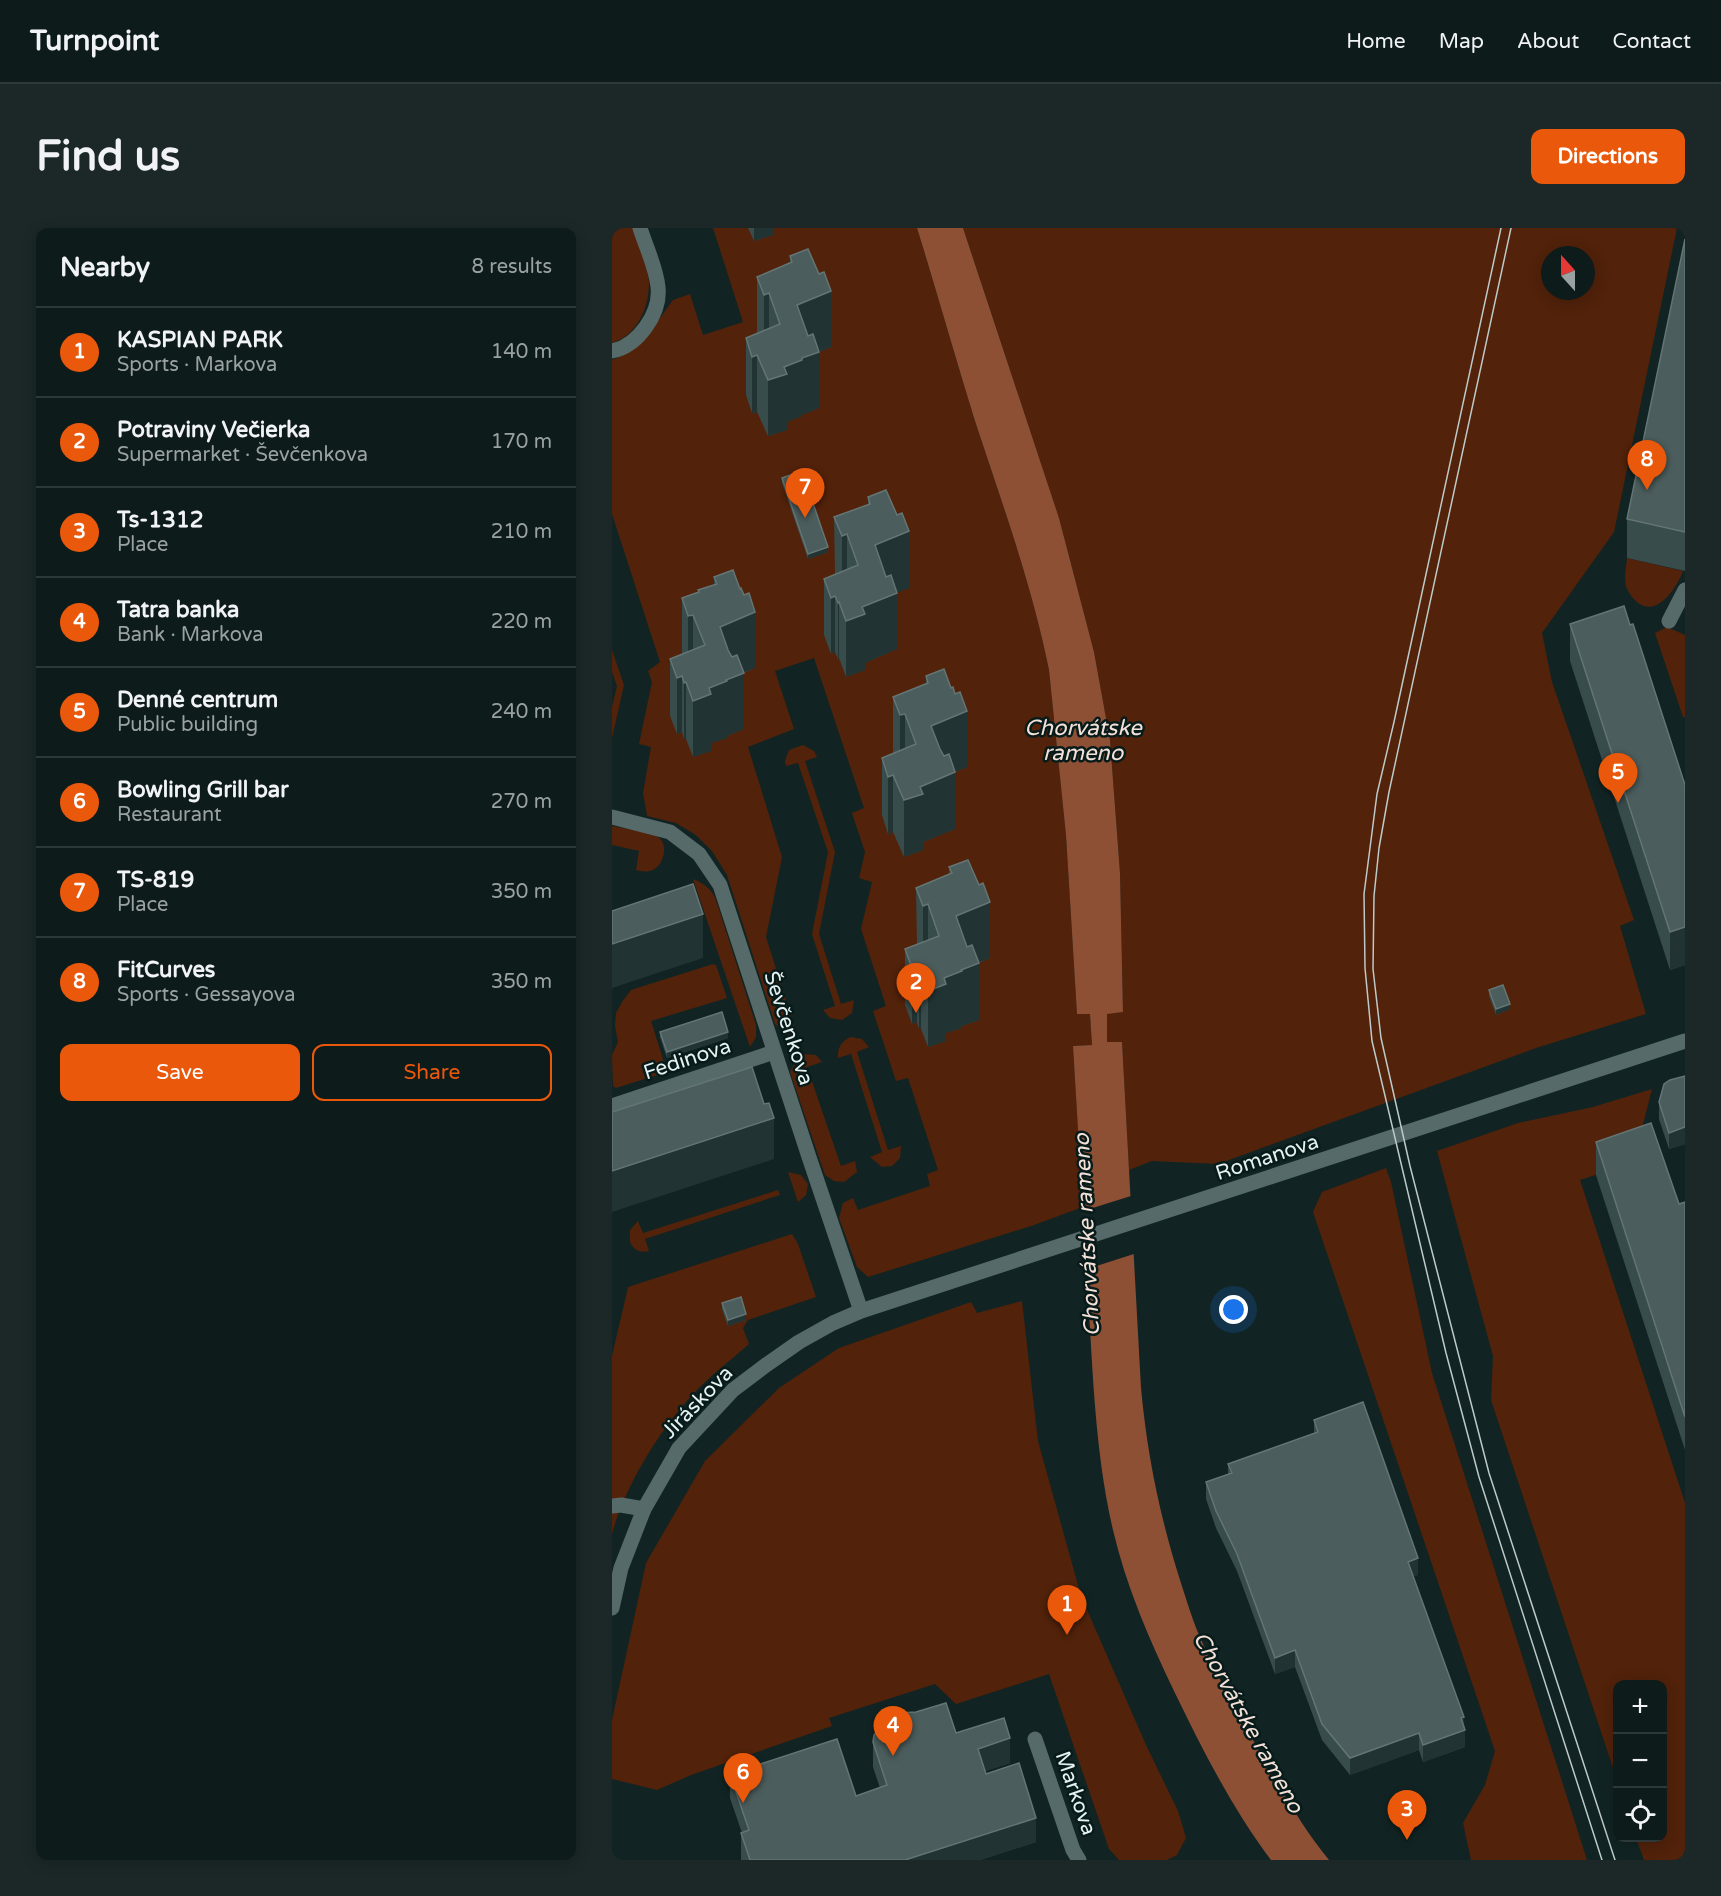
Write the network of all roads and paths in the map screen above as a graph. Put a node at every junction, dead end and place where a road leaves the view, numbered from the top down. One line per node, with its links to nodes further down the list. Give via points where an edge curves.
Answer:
1 (640, 228): 2 (street, via 657,281 658,297 644,329 628,345)
2 (612, 351)
3 (1685, 590): 4 (street)
4 (1669, 621)
5 (612, 817): 7 (street, Ševčenkova, via 670,832 699,854 720,885)
6 (1685, 1041): 9 (street, Romanova)
7 (774, 1052): 8 (street, Fedinova); 9 (street, Ševčenkova)
8 (612, 1106)
9 (861, 1311): 11 (street, Jiráskova, via 799,1342 734,1390 679,1448)
10 (612, 1506): 11 (street)
11 (644, 1509): 12 (street, Jiráskova, via 621,1568)
12 (612, 1608)
13 (1035, 1739): 14 (street, Markova)
14 (1079, 1860)

